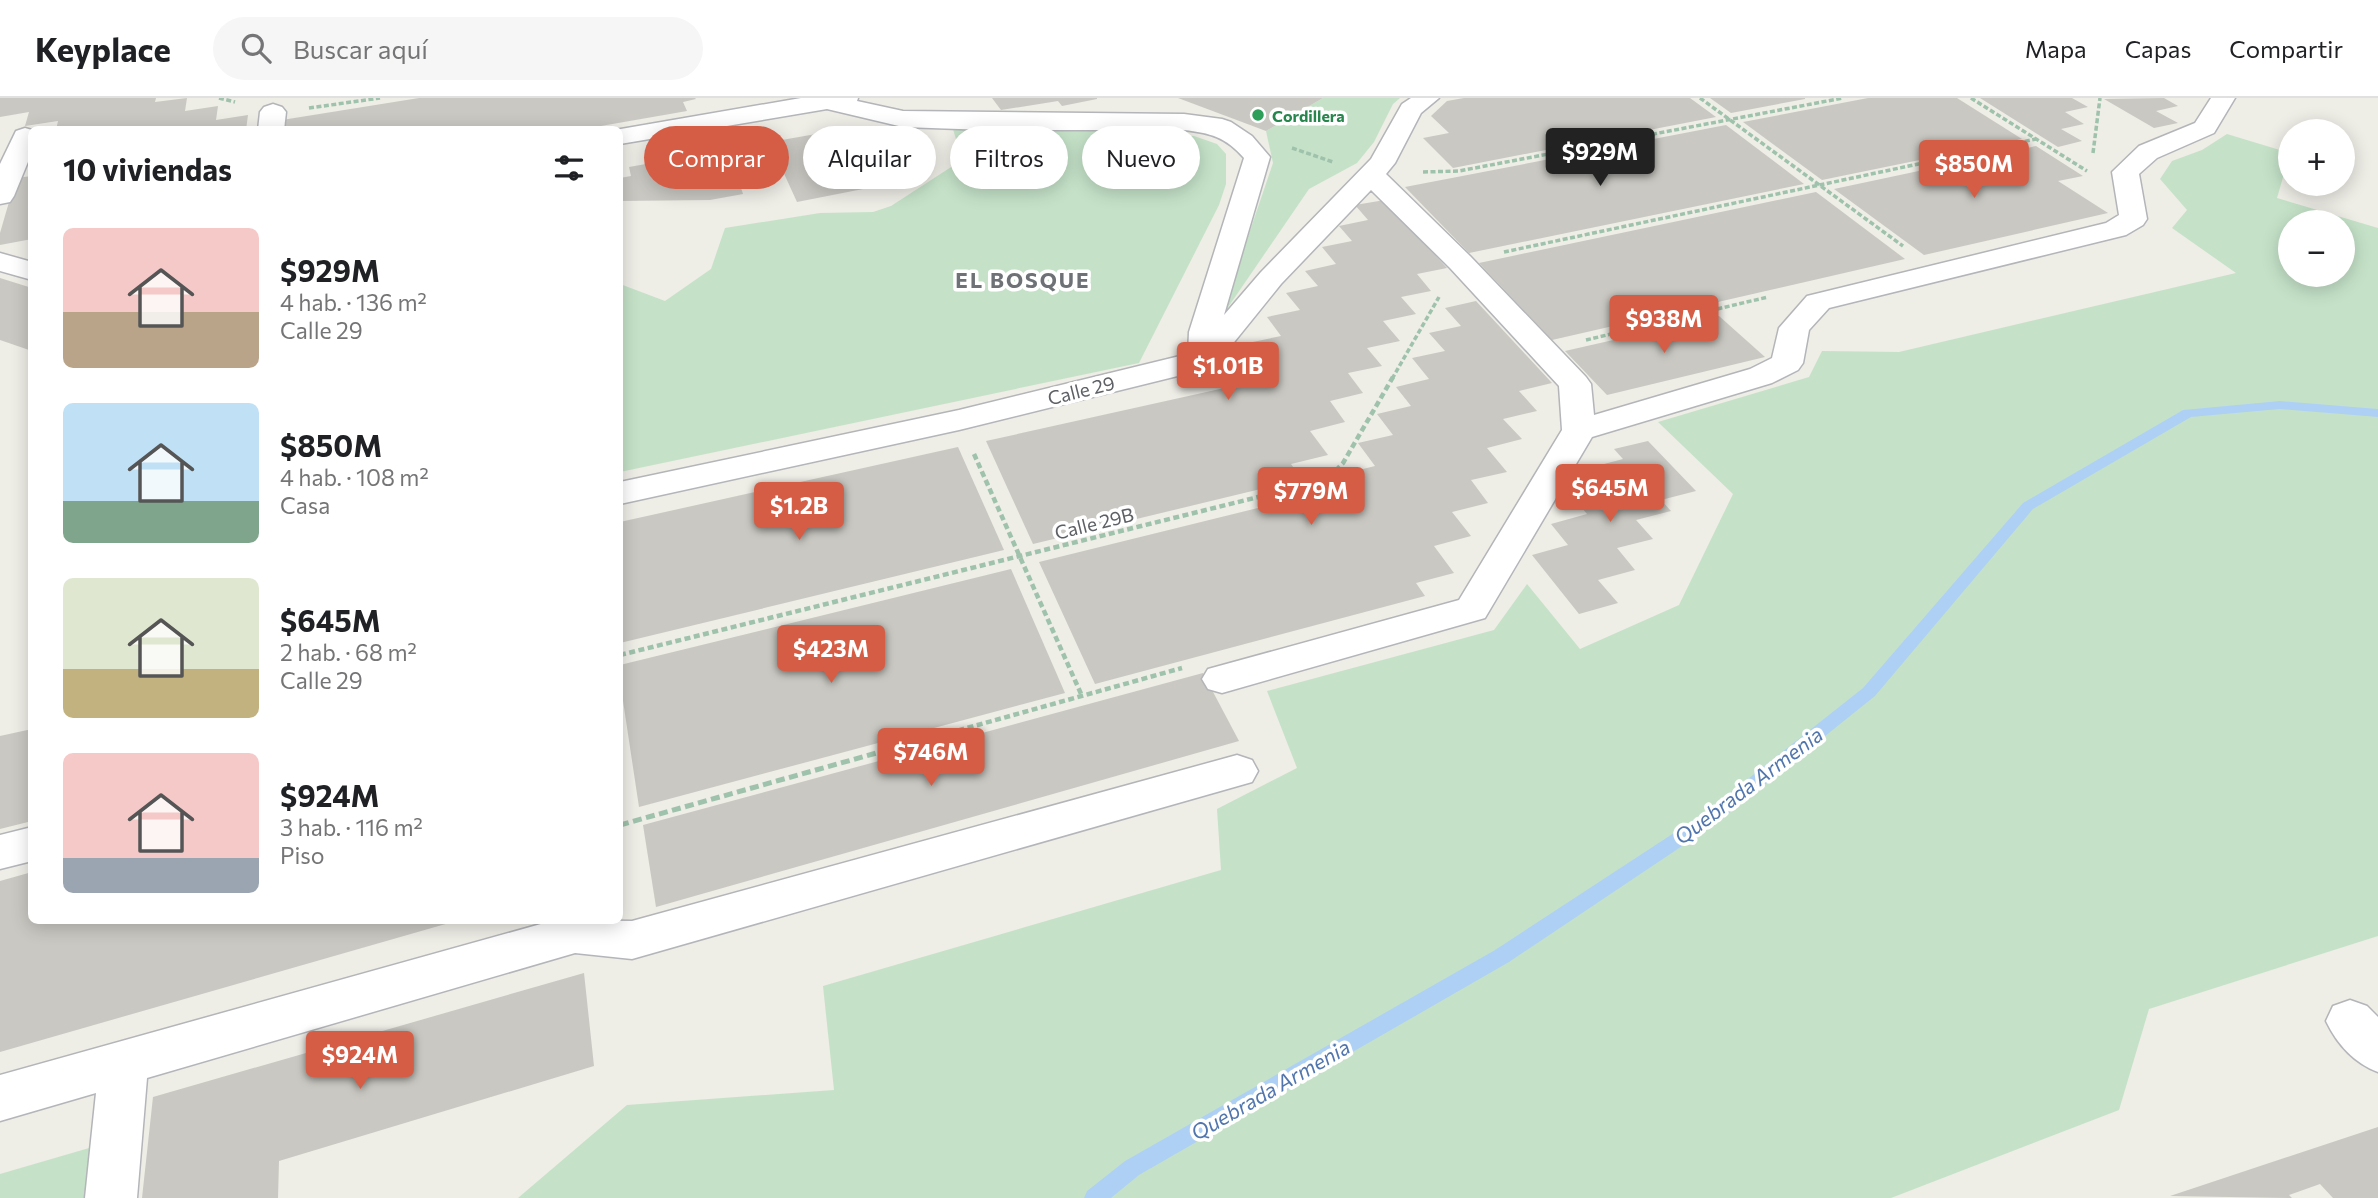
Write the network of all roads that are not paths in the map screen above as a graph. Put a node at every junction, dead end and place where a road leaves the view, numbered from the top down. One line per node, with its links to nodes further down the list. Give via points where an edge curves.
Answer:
1 (1427, 98): 7 (street, via 1411,109)
2 (2223, 98): 12 (street, via 2205,128 2148,152 2125,172 2127,192 2135,207 2133,219 2116,229 1818,302 1794,328 1787,363 1761,376)
3 (836, 100): 4 (street); 11 (street, via 903,119 1185,122 1222,127 1243,141 1257,157 1204,332)
4 (745, 106): 6 (street)
5 (19, 134): 8 (street)
6 (623, 135)
7 (1377, 169): 11 (street, via 1271,278); 12 (street, via 1575,384)
8 (0, 196)
9 (0, 262): 10 (street)
10 (28, 270)
11 (1203, 360): 13 (street, Calle 29, via 959,420)
12 (1580, 429): 14 (street, via 1472,609)
13 (623, 492)
14 (1222, 679)
15 (1237, 771): 18 (street, via 632,940)
16 (28, 845): 17 (street)
17 (0, 852)
18 (574, 927): 19 (street)
19 (124, 1063): 20 (street); 21 (street)
20 (0, 1098)
21 (111, 1198)

